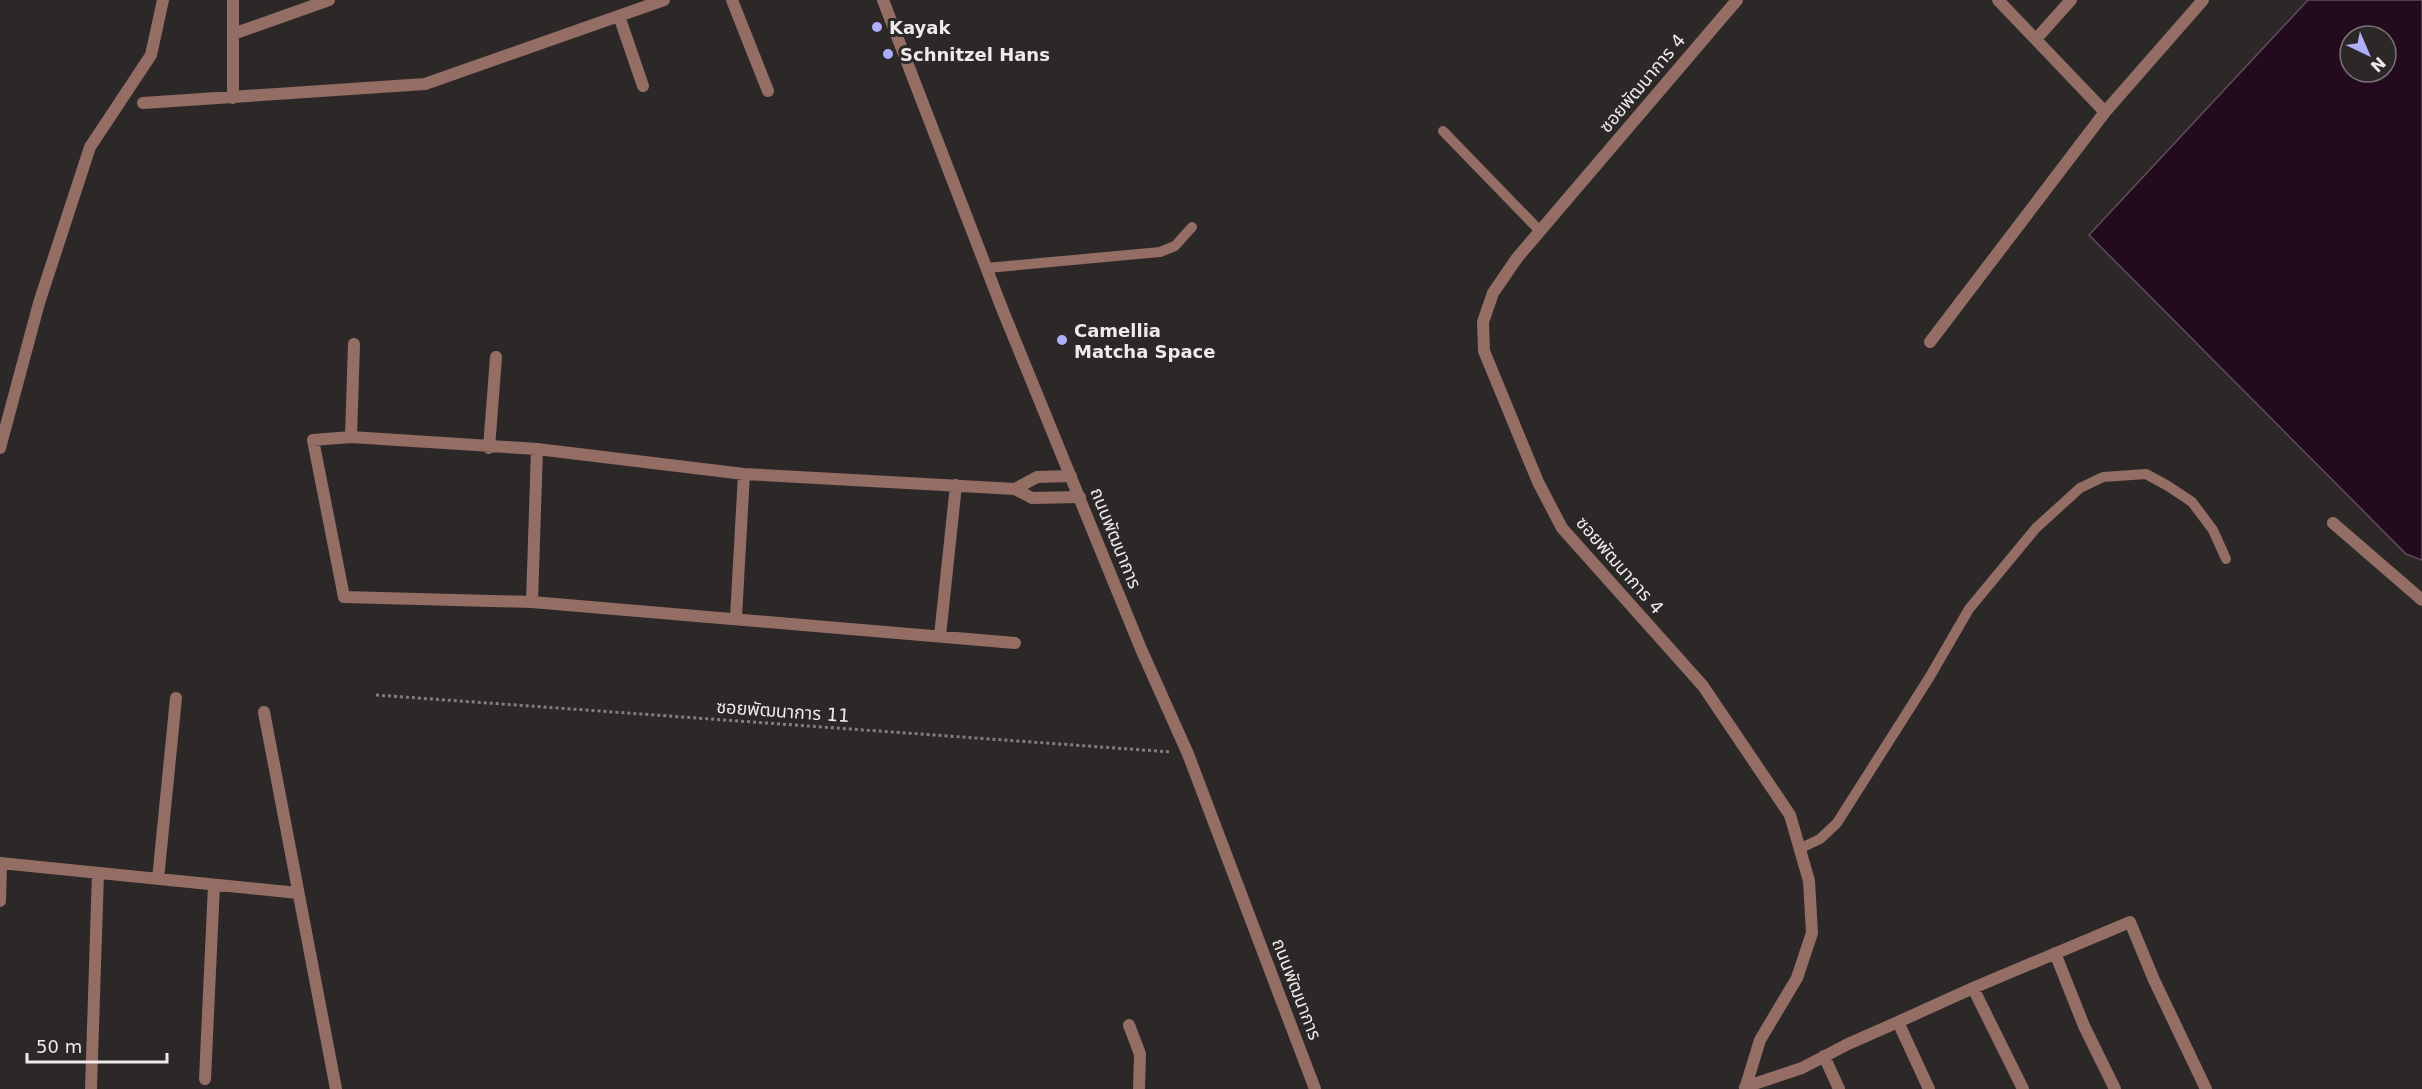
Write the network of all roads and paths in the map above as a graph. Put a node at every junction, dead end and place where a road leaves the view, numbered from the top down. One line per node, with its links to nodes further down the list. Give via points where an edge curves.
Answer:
1 (163, 0): 27 (street, via 151,55 90,147 39,303)
2 (233, 0): 12 (street)
3 (330, 0): 12 (street)
4 (664, 0): 11 (street)
5 (732, 0): 15 (street)
6 (883, 0): 22 (street, ถนนพัฒนาการ)
7 (1737, 0): 21 (street, ซอยพัฒนาการ 4)
8 (1998, 0): 13 (street)
9 (2071, 0): 13 (street)
10 (2203, 0): 18 (street)
11 (619, 16): 14 (street); 16 (street, via 425,84)
12 (233, 34): 16 (street)
13 (2036, 39): 18 (street)
14 (643, 86)
15 (768, 91)
16 (233, 98): 17 (street)
17 (143, 103)
18 (2105, 112): 23 (street)
19 (1443, 131): 21 (lane)
20 (1192, 227): 22 (lane, via 1175,246 1160,252)
21 (1540, 231): 46 (street, ซอยพัฒนาการ 4, via 1493,293 1483,322 1484,351 1533,471 1562,528 1703,686 1790,815)
22 (987, 268): 31 (street, ถนนพัฒนาการ)
23 (1930, 342)
24 (354, 344): 26 (street)
25 (496, 357): 28 (street)
26 (351, 437): 28 (street); 38 (street, via 313,440 344,597)
27 (0, 448)
28 (489, 448): 29 (street)
29 (537, 449): 30 (street); 38 (street)
30 (744, 474): 32 (street); 39 (street)
31 (1071, 476): 33 (street, via 1037,477); 34 (street, ถนนพัฒนาการ)
32 (956, 485): 33 (street); 40 (street)
33 (1015, 489): 34 (street, via 1032,498)
34 (1080, 497): 45 (street, ถนนพัฒนาการ)
35 (2333, 523): 37 (street)
36 (2226, 559): 46 (lane, via 2213,530 2192,502 2146,474 2103,477 2080,488 2036,528 1969,609 1837,824 1820,839)
37 (2422, 600)
38 (532, 602): 39 (street)
39 (736, 617): 40 (street)
40 (940, 636): 41 (street)
41 (1015, 643)
42 (376, 695): 45 (path, ซอยพัฒนาการ 11)
43 (176, 698): 49 (street)
44 (264, 712): 51 (street)
45 (1188, 754): 63 (street, ถนนพัฒนาการ)
46 (1799, 849): 59 (street, ซอยพัฒนาการ 4, via 1809,881 1812,933 1797,978 1760,1040)
47 (1, 863): 48 (street); 52 (street)
48 (98, 873): 49 (street); 60 (street)
49 (158, 879): 50 (street)
50 (214, 885): 51 (street); 58 (street)
51 (298, 893): 61 (street)
52 (0, 902)
53 (2055, 953): 54 (street); 67 (street); 68 (street, via 2130,922)
54 (1973, 987): 55 (street); 66 (street)
55 (1898, 1022): 57 (street); 65 (street)
56 (1129, 1025): 62 (street, via 1140,1054)
57 (1824, 1056): 59 (street); 64 (street)
58 (205, 1079)
59 (1745, 1088)
60 (91, 1089)
61 (336, 1089)
62 (1139, 1089)
63 (1315, 1089)
64 (1839, 1089)
65 (1929, 1089)
66 (2023, 1089)
67 (2115, 1089)
68 (2206, 1089)

